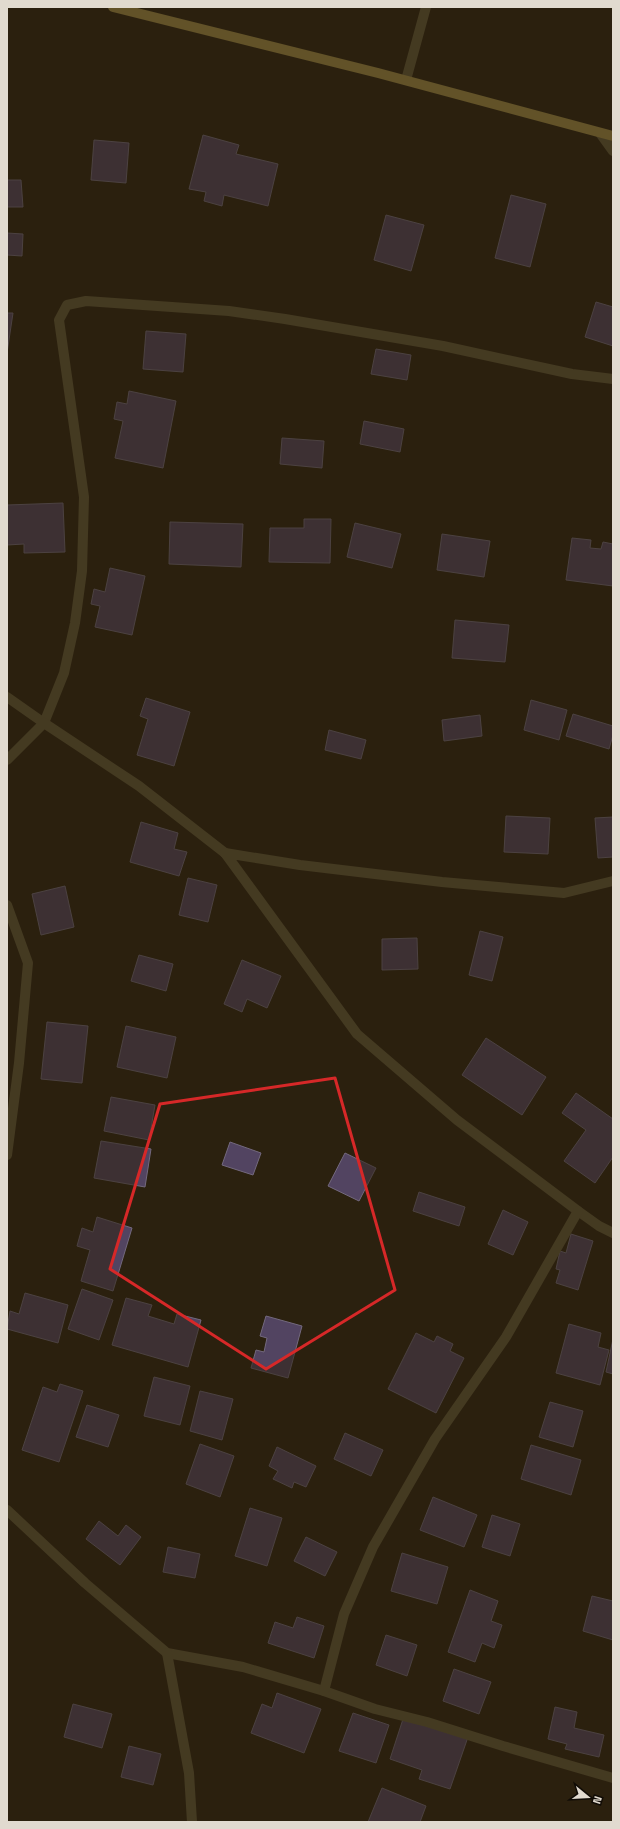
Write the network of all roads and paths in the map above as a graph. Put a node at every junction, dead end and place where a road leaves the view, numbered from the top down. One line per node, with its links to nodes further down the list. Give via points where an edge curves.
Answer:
1 (113, 7): 3 (main road)
2 (426, 7): 3 (street)
3 (406, 80): 4 (main road)
4 (600, 133): 5 (main road); 6 (street)
5 (613, 136)
6 (613, 152)
7 (613, 379): 9 (street, via 572,374 443,346 229,311 86,301 67,306 59,320 84,497 82,571 75,623 64,673)
8 (7, 697): 9 (street)
9 (44, 723): 10 (street); 11 (street, via 139,786)
10 (7, 760)
11 (225, 853): 12 (street, via 442,882 564,893); 15 (street, via 357,1034 457,1120)
12 (613, 881)
13 (7, 905): 14 (street, via 28,963)
14 (7, 1155)
15 (578, 1211): 16 (street); 19 (street, via 506,1337 435,1438 373,1547 344,1614)
16 (613, 1233)
17 (7, 1510): 18 (street, via 85,1583)
18 (167, 1653): 19 (street, via 243,1667); 21 (street, via 189,1773)
19 (324, 1691): 20 (street, via 375,1709)
20 (613, 1778)
21 (192, 1822)

